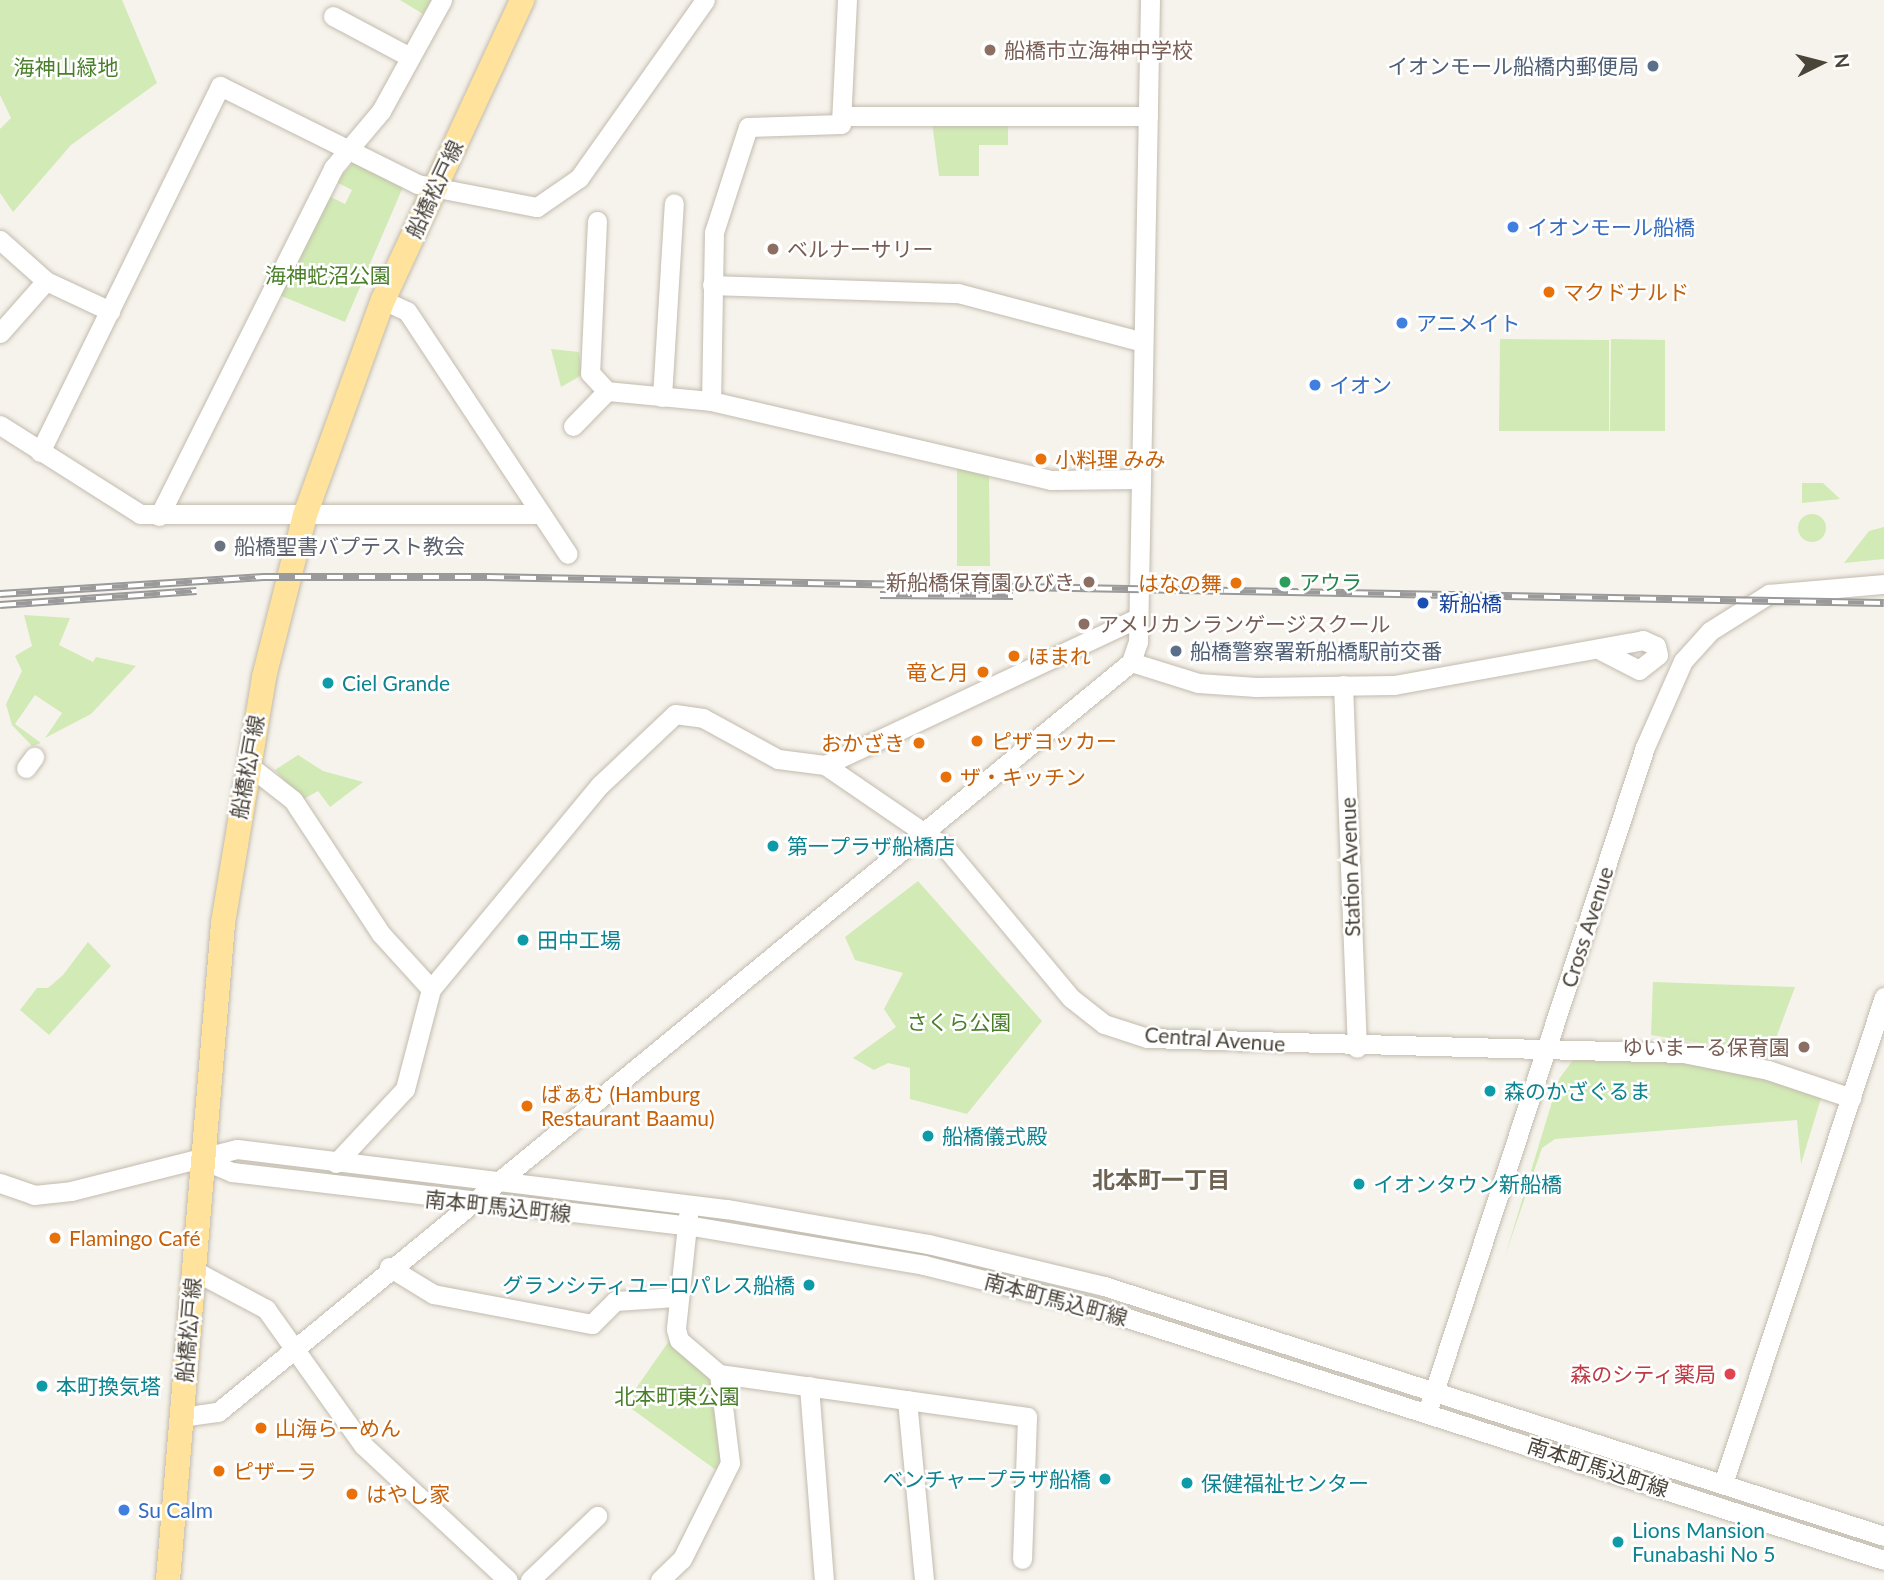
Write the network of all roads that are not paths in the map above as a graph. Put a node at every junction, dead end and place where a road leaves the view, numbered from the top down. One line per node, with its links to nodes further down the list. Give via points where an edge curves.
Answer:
1 (442, 0): 7 (street)
2 (523, 0): 11 (main road, 船橋松戸線)
3 (705, 0): 11 (street, via 568,189 537,207)
4 (847, 0): 8 (street)
5 (1150, 0): 9 (street)
6 (332, 16): 7 (street)
7 (410, 57): 10 (street)
8 (842, 116): 9 (street); 16 (street, via 841,124 758,121 748,127 713,232)
9 (1148, 116): 20 (street)
10 (350, 152): 11 (street); 18 (street, via 220,86); 30 (street, via 332,168)
11 (434, 188): 17 (main road, 船橋松戸線)
12 (674, 203): 22 (street)
13 (597, 221): 21 (street, via 590,373)
14 (0, 240): 15 (street)
15 (46, 281): 18 (street); 19 (street)
16 (712, 285): 20 (street, via 958,293); 23 (street)
17 (383, 300): 28 (street, via 407,311); 29 (main road, 船橋松戸線)
18 (110, 311): 26 (street)
19 (0, 333)
20 (1143, 342): 27 (street)
21 (607, 391): 22 (street); 25 (street)
22 (662, 397): 23 (street)
23 (711, 401): 27 (street, via 1051,480)
24 (0, 425): 26 (street)
25 (573, 426)
26 (40, 452): 30 (street, via 140,514)
27 (1141, 479): 33 (street)
28 (541, 514): 29 (street); 31 (street)
29 (305, 515): 30 (street); 37 (main road, 船橋松戸線)
30 (159, 516)
31 (568, 554)
32 (1884, 584): 43 (street, Cross Avenue, via 1769,594 1710,631 1683,661 1645,747)
33 (1138, 618): 35 (street); 38 (street)
34 (1602, 651): 36 (street, via 1394,685)
35 (1131, 662): 36 (street, via 1198,683); 39 (street)
36 (1343, 685): 42 (street, Station Avenue)
37 (247, 764): 40 (street, via 293,800 381,934); 45 (main road, 船橋松戸線, via 224,914)
38 (825, 765): 39 (street, Central Avenue); 40 (street, via 778,759 686,711 675,714 600,785)
39 (927, 833): 42 (street, Central Avenue, via 1071,998 1104,1024 1147,1038); 48 (street)
40 (431, 989): 46 (street, via 405,1089)
41 (1884, 997): 44 (street)
42 (1357, 1048): 43 (street, Central Avenue)
43 (1548, 1049): 44 (street, Central Avenue, via 1719,1058); 62 (street, Cross Avenue)
44 (1851, 1098): 66 (street)
45 (201, 1159): 46 (street, 南本町馬込町線, via 237,1149); 47 (street, 南本町馬込町線, via 34,1195); 49 (street, 南本町馬込町線, via 232,1172); 55 (main road, 船橋松戸線)
46 (336, 1163): 48 (street, 南本町馬込町線)
47 (0, 1182)
48 (495, 1185): 49 (street); 50 (street, 南本町馬込町線)
49 (472, 1204): 51 (street, 南本町馬込町線); 54 (street)
50 (690, 1204): 51 (street); 52 (street, 南本町馬込町線)
51 (686, 1226): 53 (street, 南本町馬込町線); 57 (street)
52 (928, 1244): 53 (street); 56 (street, 南本町馬込町線)
53 (924, 1265): 58 (street, 南本町馬込町線)
54 (389, 1267): 57 (street, via 433,1294 592,1324 615,1301); 59 (street)
55 (193, 1270): 59 (street, via 249,1295); 65 (main road, 船橋松戸線)
56 (1104, 1286): 58 (street); 62 (street, 南本町馬込町線)
57 (676, 1297): 60 (street, via 679,1340)
58 (1096, 1308): 64 (street, 南本町馬込町線)
59 (292, 1348): 65 (street, via 218,1412); 72 (street, via 363,1445)
60 (719, 1374): 61 (street); 74 (street, via 730,1463 682,1559)
61 (809, 1387): 63 (street); 75 (street)
62 (1434, 1391): 64 (street, Cross Avenue); 66 (street, 南本町馬込町線)
63 (906, 1400): 69 (street, via 1027,1417); 76 (street)
64 (1427, 1411): 70 (street, 南本町馬込町線)
65 (181, 1417): 71 (main road, 船橋松戸線)
66 (1723, 1484): 68 (street, 南本町馬込町線)
67 (597, 1516): 73 (street)
68 (1884, 1536)
69 (1022, 1559)
70 (1884, 1560)
71 (167, 1580)
72 (508, 1580)
73 (530, 1580)
74 (660, 1580)
75 (824, 1580)
76 (924, 1580)

